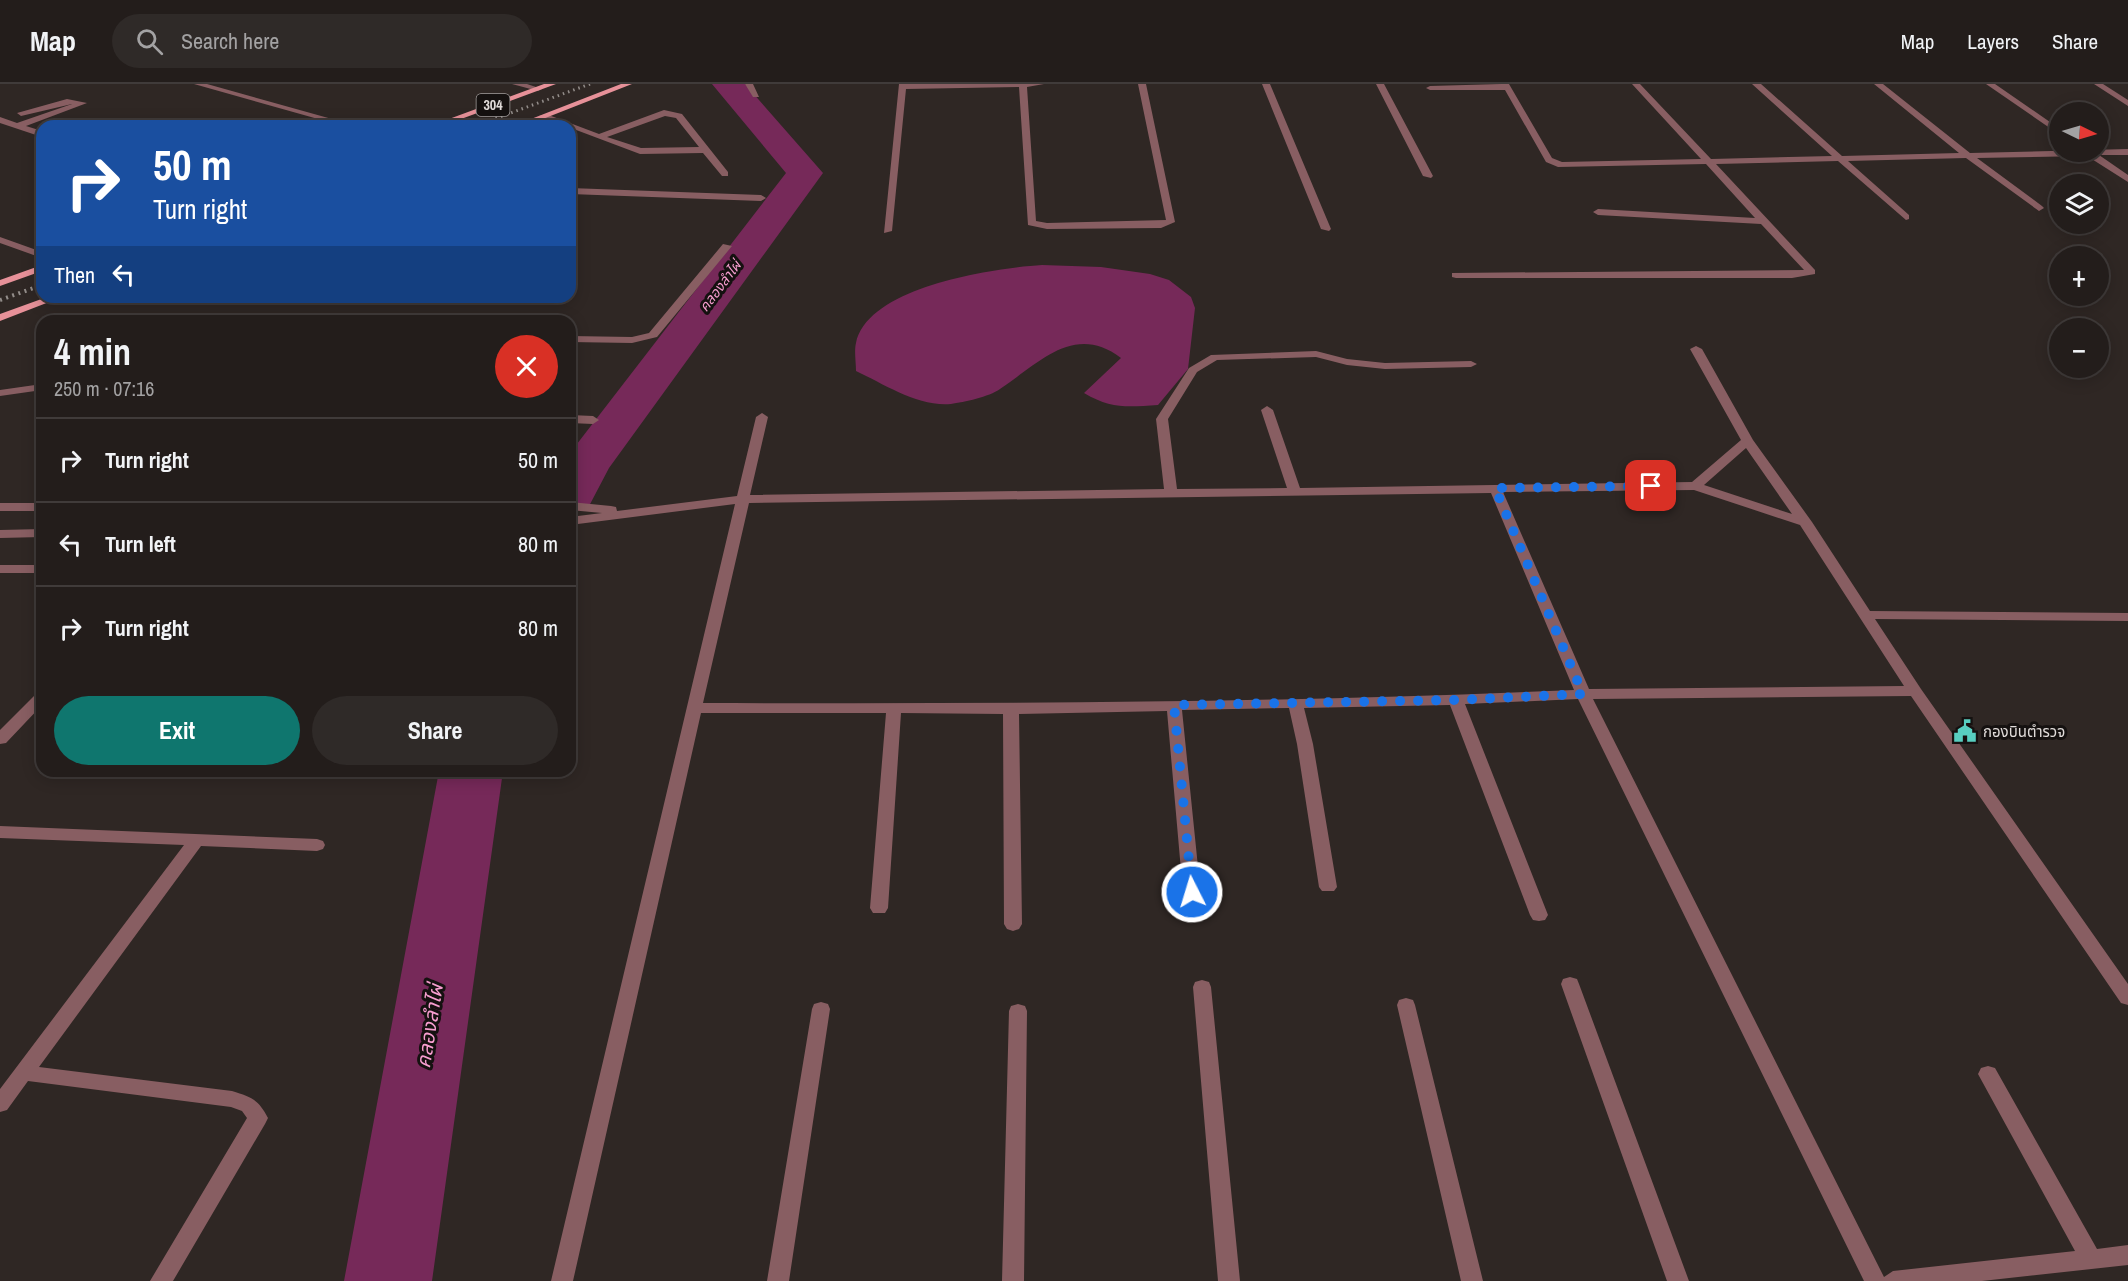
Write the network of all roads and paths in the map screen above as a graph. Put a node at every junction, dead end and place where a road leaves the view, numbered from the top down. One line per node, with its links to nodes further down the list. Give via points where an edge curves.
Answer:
1 (198, 84): 26 (street)
2 (516, 84): 20 (street)
3 (552, 84): 20 (main road, 304)
4 (628, 84): 24 (main road, 304)
5 (748, 84): 21 (street)
6 (985, 84): 7 (street); 17 (street)
7 (1023, 84): 8 (street); 9 (street, via 1031,223 1161,225 1171,218)
8 (1040, 84)
9 (1142, 84)
10 (1266, 84): 52 (street)
11 (1380, 84): 44 (street)
12 (1636, 84): 42 (street)
13 (1756, 84): 40 (street)
14 (1878, 84): 39 (street)
15 (1990, 84): 30 (street)
16 (2098, 84): 22 (street)
17 (903, 85): 53 (street)
18 (1506, 86): 19 (street); 42 (street, via 1554,163)
19 (1430, 88)
20 (538, 89): 27 (main road, 304)
21 (756, 95)
22 (2128, 104)
23 (21, 114): 31 (street, via 67,101 83,103)
24 (543, 116): 28 (main road, 304); 29 (street)
25 (0, 120): 31 (street)
26 (331, 120)
27 (451, 120)
28 (533, 120)
29 (554, 120)
30 (2049, 125)
31 (17, 126): 33 (street)
32 (576, 128): 34 (street)
33 (36, 132)
34 (599, 137): 35 (street, via 640,151); 35 (street, via 672,114 679,116)
35 (705, 150): 43 (street)
36 (2049, 153): 39 (street)
37 (2109, 153): 38 (street)
38 (2128, 153)
39 (1968, 156): 40 (street); 48 (street)
40 (1839, 159): 42 (street); 50 (street)
41 (2103, 162): 45 (street)
42 (1708, 163): 51 (street)
43 (725, 174)
44 (1428, 176)
45 (2128, 179)
46 (576, 191): 47 (street)
47 (762, 198)
48 (2039, 208)
49 (1598, 212): 51 (street)
50 (1906, 217)
51 (1765, 221): 58 (street, via 1811,272)
52 (1326, 229)
53 (887, 231)
54 (0, 240): 56 (street)
55 (726, 246): 62 (street, via 653,335 632,340)
56 (36, 253)
57 (36, 270): 59 (main road)
58 (1456, 275)
59 (0, 283)
60 (41, 303): 61 (main road)
61 (0, 318)
62 (576, 339)
63 (1696, 349): 71 (street)
64 (1471, 364): 75 (street, via 1385,366 1316,354 1215,357 1193,370 1162,419)
65 (36, 388): 66 (street)
66 (0, 393)
67 (1267, 410): 74 (street)
68 (762, 417): 76 (street)
69 (576, 419): 70 (street)
70 (593, 420)
71 (1747, 441): 72 (street); 82 (street)
72 (1695, 486): 73 (street); 82 (street)
73 (1495, 488): 74 (street); 90 (street)
74 (1294, 490): 75 (street)
75 (1171, 492): 76 (street)
76 (744, 499): 80 (street); 95 (street)
77 (576, 506): 80 (street)
78 (0, 507): 79 (street)
79 (36, 507)
80 (637, 513): 81 (street)
81 (576, 520)
82 (1805, 522): 87 (street)
83 (36, 533): 84 (street)
84 (0, 534)
85 (36, 568): 86 (street)
86 (0, 569)
87 (1865, 615): 88 (street); 89 (street)
88 (2128, 617)
89 (1915, 691): 90 (street); 109 (street)
90 (1583, 694): 91 (street); 125 (street)
91 (1456, 700): 93 (street); 104 (street)
92 (36, 702): 98 (street)
93 (1294, 703): 94 (street); 102 (street, via 1305,744)
94 (1174, 705): 97 (street); 105 (street)
95 (695, 708): 96 (street); 119 (street)
96 (894, 708): 97 (street); 103 (street)
97 (1011, 709): 106 (street)
98 (0, 740)
99 (0, 832): 100 (street)
100 (196, 841): 101 (street); 113 (street)
101 (317, 845)
102 (1328, 887)
103 (879, 908)
104 (1539, 915)
105 (1194, 916)
106 (1013, 924)
107 (1570, 984): 124 (street)
108 (1202, 987): 122 (street)
109 (2128, 998)
110 (1406, 1005): 123 (street)
111 (820, 1009): 120 (street)
112 (1018, 1011): 121 (street)
113 (24, 1072): 115 (street); 118 (street, via 232,1099 249,1105 258,1118)
114 (1988, 1074): 117 (street)
115 (0, 1104)
116 (2128, 1255): 117 (street)
117 (2091, 1259): 126 (street)
118 (161, 1281)
119 (562, 1281)
120 (778, 1281)
121 (1013, 1281)
122 (1229, 1281)
123 (1472, 1281)
124 (1678, 1281)
125 (1875, 1281)
126 (1893, 1281)

